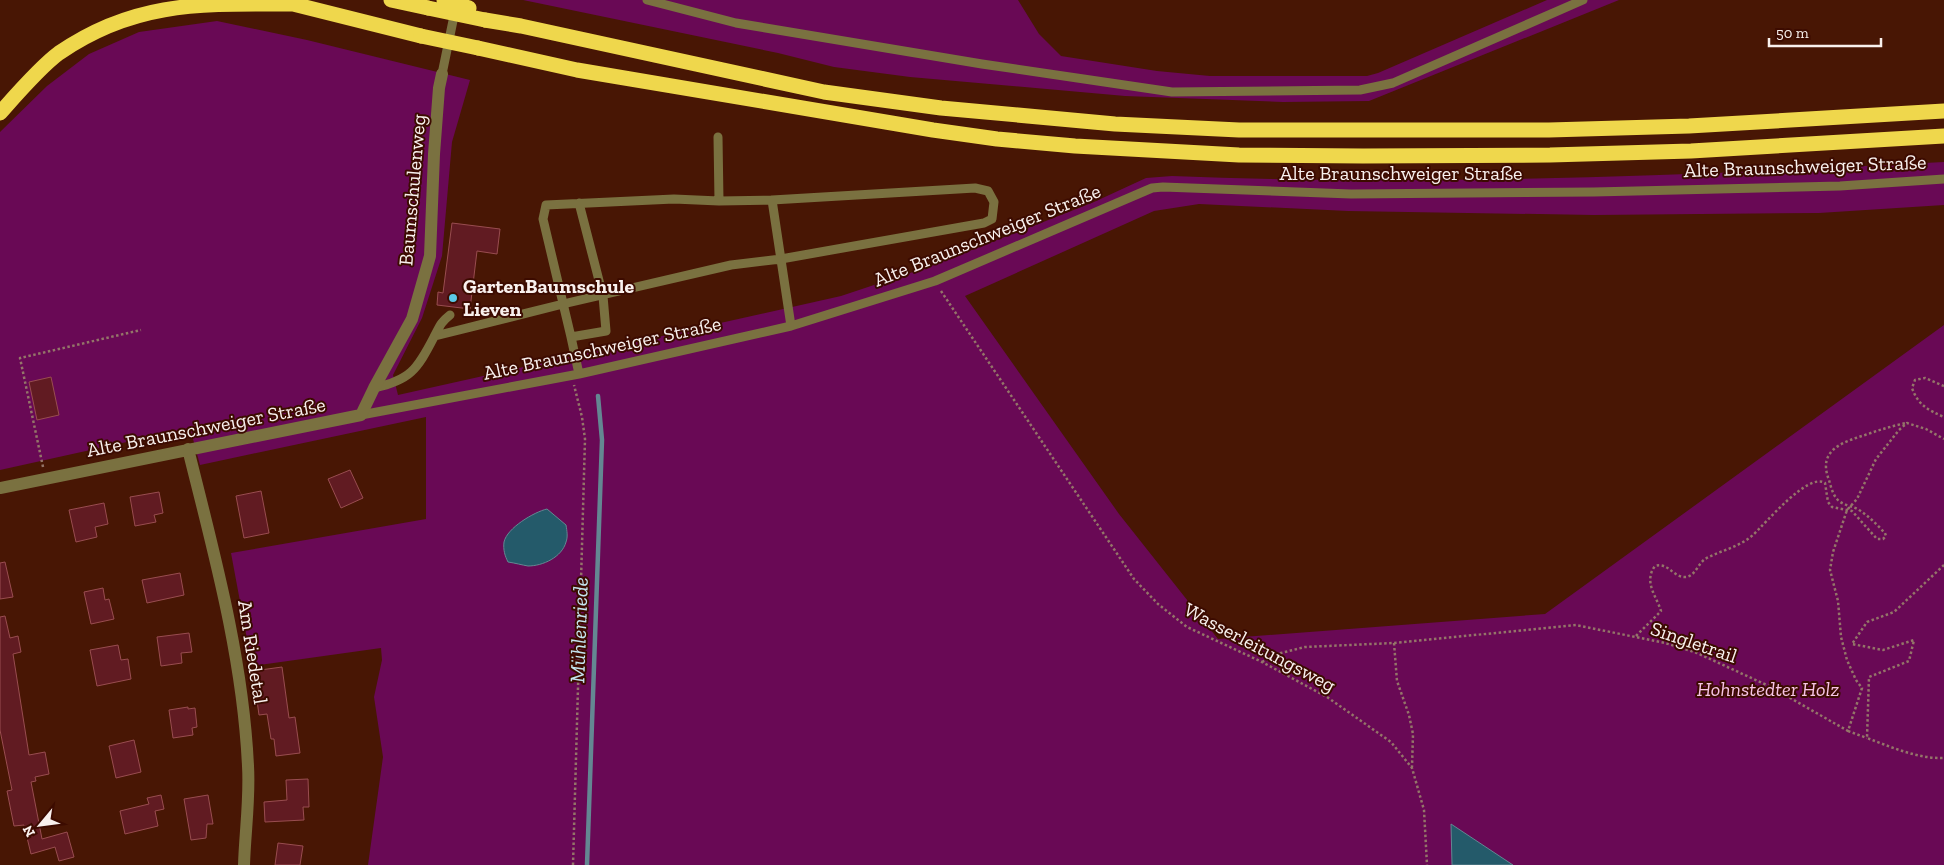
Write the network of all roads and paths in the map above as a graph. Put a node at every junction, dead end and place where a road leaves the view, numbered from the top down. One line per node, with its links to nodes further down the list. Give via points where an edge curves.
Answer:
1 (276, 0): 7 (highway)
2 (392, 0): 8 (highway, bridge)
3 (444, 0): 8 (highway, bridge)
4 (458, 0): 9 (lane)
5 (647, 0): 6 (lane, via 736,23 1172,92 1294,92 1360,90 1393,83)
6 (1583, 0)
7 (294, 4): 11 (highway, via 197,4 158,8 126,17 58,54); 12 (highway, bridge, via 420,36 577,70 933,130 1075,146 1239,155 1530,155 1691,151)
8 (486, 17): 10 (highway, via 824,92 941,108 1115,124 1239,130 1548,130)
9 (442, 74): 29 (street, Baumschulenweg, via 434,154 430,256 412,319)
10 (1944, 111)
11 (0, 113)
12 (1944, 136)
13 (718, 137): 16 (lane)
14 (1944, 178): 19 (lane, Alte Braunschweiger Straße, via 1840,186 1584,192 1351,194 1152,188)
15 (772, 200): 16 (lane); 18 (lane); 18 (lane, via 975,188 988,191 994,202 992,220 984,223)
16 (719, 202): 17 (lane, via 674,199)
17 (579, 203): 20 (lane); 21 (lane, via 546,205 543,219)
18 (780, 260): 20 (lane, via 731,265); 23 (lane)
19 (934, 281): 23 (lane, Alte Braunschweiger Straße); 42 (path, Wasserleitungsweg, via 1134,579 1187,627)
20 (603, 296): 21 (lane); 26 (lane, via 606,331)
21 (563, 304): 25 (lane); 26 (lane)
22 (450, 315): 25 (lane, via 440,324)
23 (792, 326): 27 (lane, Alte Braunschweiger Straße)
24 (141, 330): 35 (path, via 20,358)
25 (435, 336): 29 (lane, via 413,371 394,384)
26 (571, 337): 27 (lane)
27 (575, 375): 30 (lane, Alte Braunschweiger Straße); 48 (path, via 585,440)
28 (1944, 386): 31 (path, via 1925,378 1915,380 1912,388 1924,408)
29 (374, 388): 30 (street, Baumschulenweg)
30 (361, 415): 34 (street, Alte Braunschweiger Straße)
31 (1944, 417)
32 (1907, 423): 33 (path); 37 (path, via 1875,462); 37 (path, via 1841,443 1832,450 1826,474 1834,496)
33 (1944, 439)
34 (188, 449): 35 (street, Alte Braunschweiger Straße); 47 (street, Am Riedetal, via 228,609 243,702 248,768)
35 (46, 478): 36 (street, Alte Braunschweiger Straße)
36 (0, 488)
37 (1851, 506): 38 (path); 38 (path, via 1869,517 1886,536 1877,539 1856,514)
38 (1848, 510): 40 (path, via 1832,506 1828,502 1825,483 1814,482 1782,505 1752,536 1707,558 1692,575 1681,577 1664,566 1655,566 1651,575 1652,589 1660,611); 43 (path, via 1830,570 1847,660 1862,688)
39 (1944, 565): 44 (path, via 1894,612 1867,622 1852,644 1883,650 1914,640 1909,662 1869,678)
40 (1636, 636): 41 (path, Singletrail, via 1576,624); 43 (path, Singletrail, via 1705,656 1771,687)
41 (1394, 643): 42 (path, Singletrail, via 1305,647); 46 (path, via 1397,681 1413,734)
42 (1262, 662): 46 (path, Wasserleitungsweg, via 1327,697 1367,725 1391,742)
43 (1848, 731): 44 (path, Singletrail)
44 (1867, 738): 45 (path, via 1902,751)
45 (1944, 758)
46 (1412, 768): 49 (path, Wasserleitungsweg, via 1424,810)
47 (244, 865)
48 (573, 865)
49 (1427, 865)

